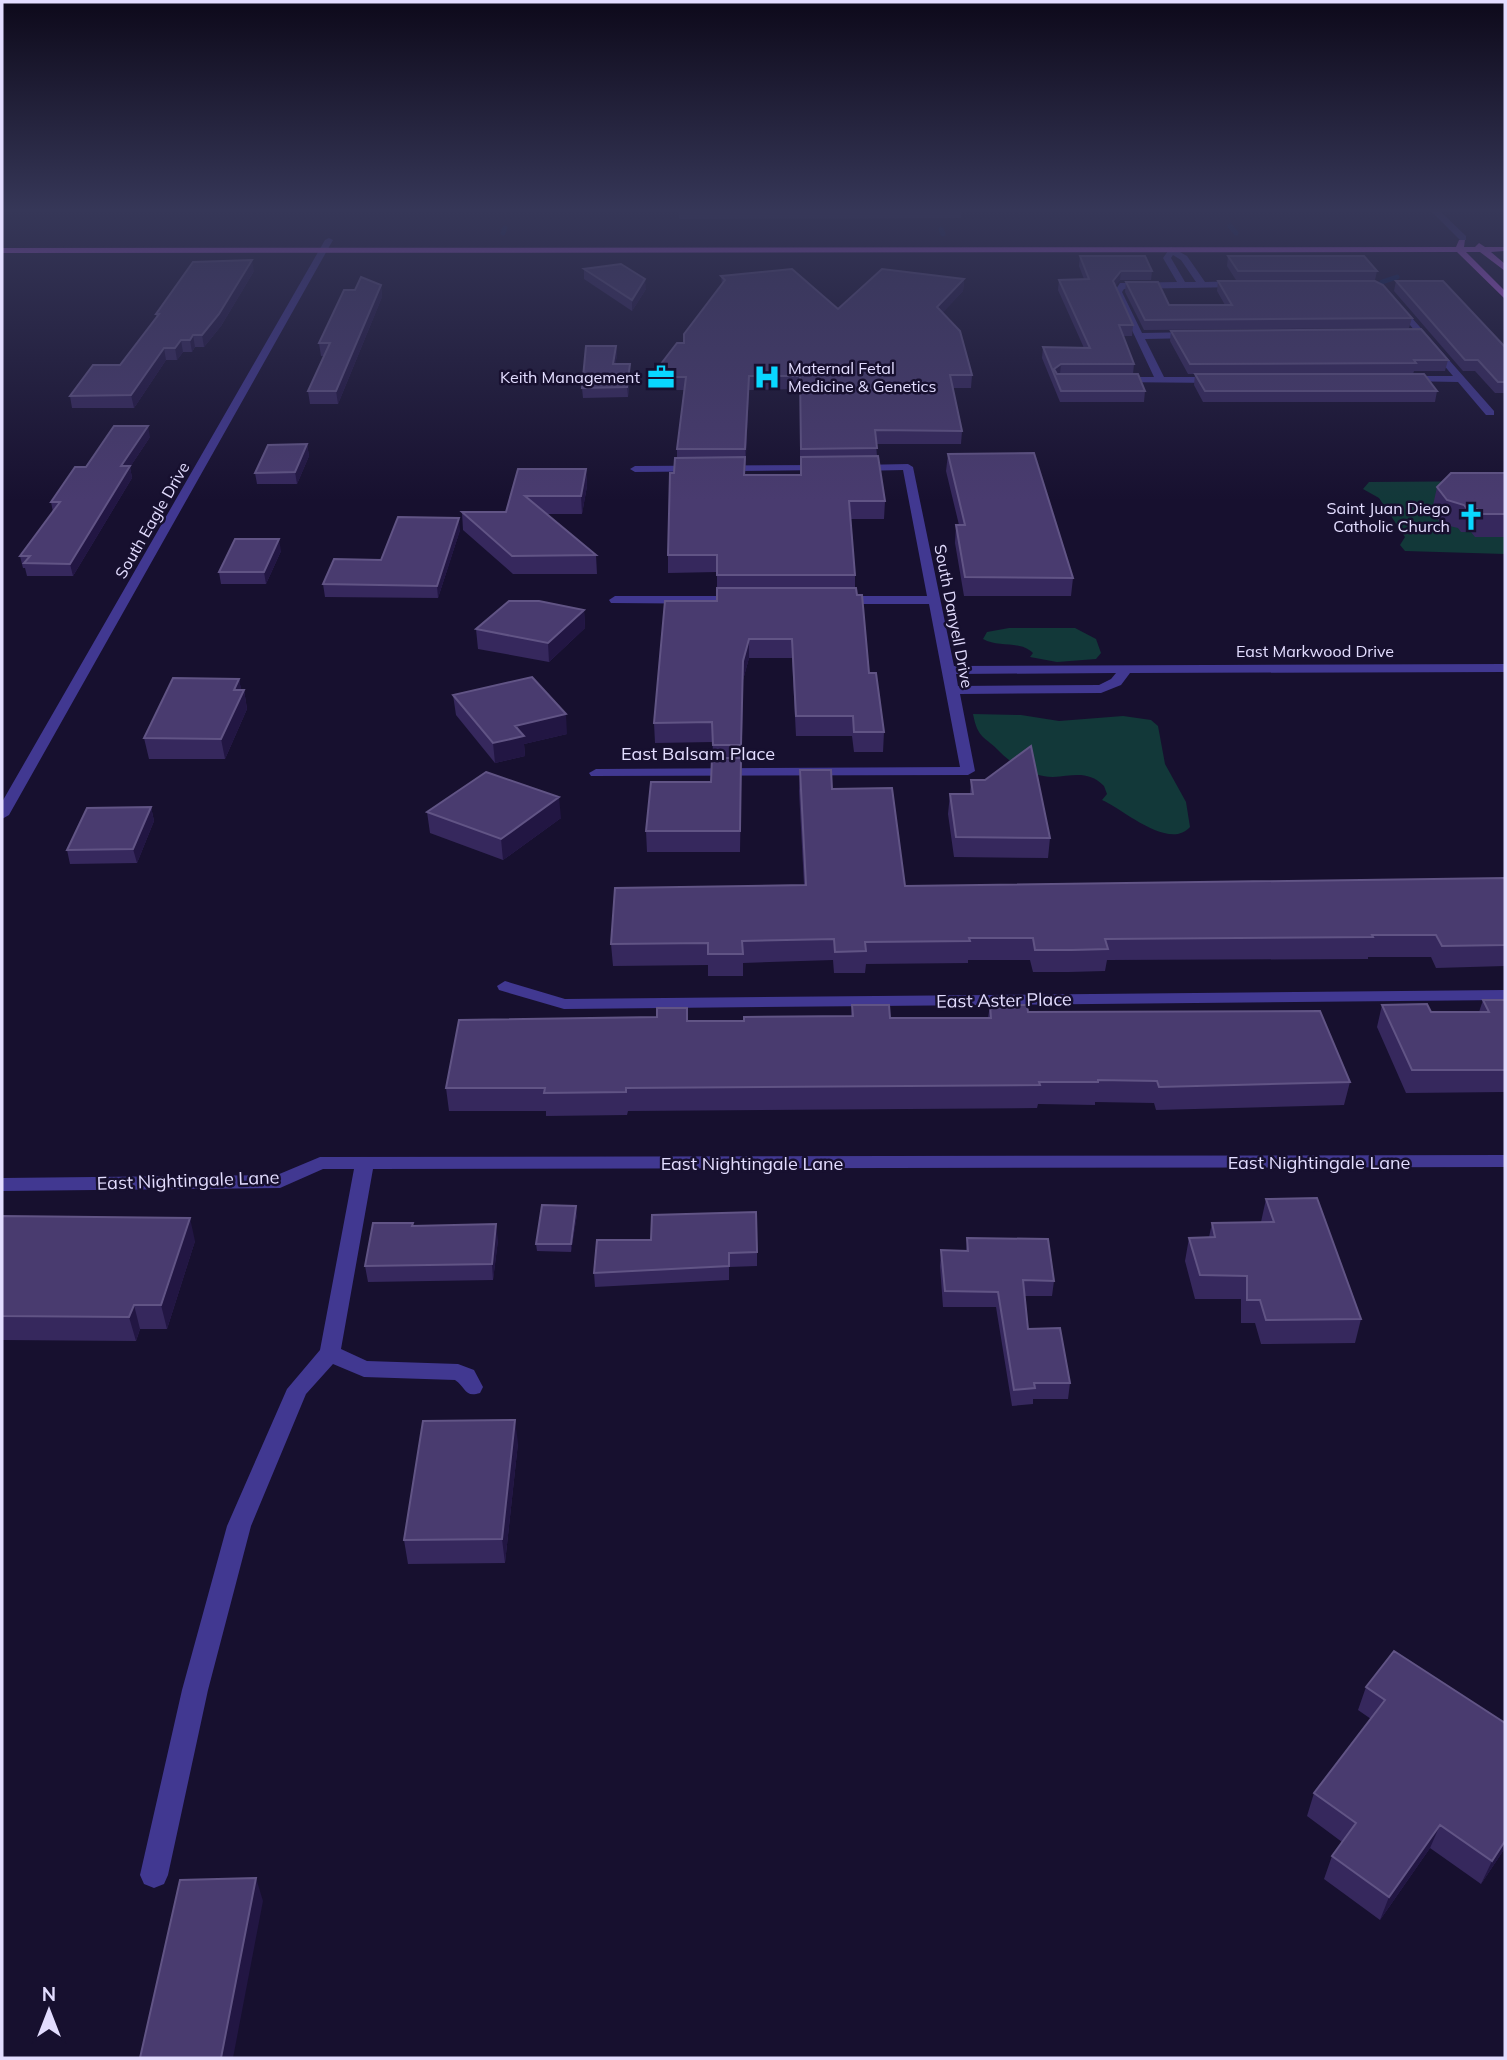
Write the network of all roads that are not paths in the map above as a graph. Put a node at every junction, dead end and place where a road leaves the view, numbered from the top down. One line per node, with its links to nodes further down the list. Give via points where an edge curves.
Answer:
1 (291, 308): 27 (street, South Eagle Drive)
2 (1126, 308): 7 (street)
3 (1400, 308): 5 (street)
4 (1409, 334): 5 (street)
5 (1422, 334): 9 (street)
6 (1206, 335): 7 (street)
7 (1139, 336): 11 (street)
8 (1392, 379): 9 (street)
9 (1461, 379): 13 (street)
10 (1098, 380): 11 (street)
11 (1160, 380): 12 (street)
12 (1228, 380)
13 (1490, 413)
14 (635, 468): 18 (street, South Danyell Drive, via 908,467)
15 (615, 600): 16 (street)
16 (753, 600)
17 (822, 600): 18 (street)
18 (933, 600): 21 (street, South Danyell Drive)
19 (1505, 668): 20 (street, East Markwood Drive)
20 (1126, 669): 22 (street, East Markwood Drive); 24 (street, via 1101,689)
21 (947, 670): 22 (street, East Markwood Drive); 23 (street, South Danyell Drive)
22 (1049, 670): 24 (street)
23 (951, 690): 24 (street); 25 (street, South Danyell Drive)
24 (1055, 690)
25 (968, 771): 26 (street, East Balsam Place)
26 (596, 773)
27 (2, 814)
28 (505, 986): 29 (street, East Aster Place, via 564,1004)
29 (1505, 995)
30 (1505, 1161): 31 (street, East Nightingale Lane)
31 (365, 1163): 32 (street, East Nightingale Lane, via 320,1163 280,1181); 33 (street)
32 (2, 1184)
33 (330, 1353): 34 (street, via 363,1369 458,1372); 35 (street, via 288,1409 239,1526 195,1690)
34 (472, 1387)
35 (155, 1875)

